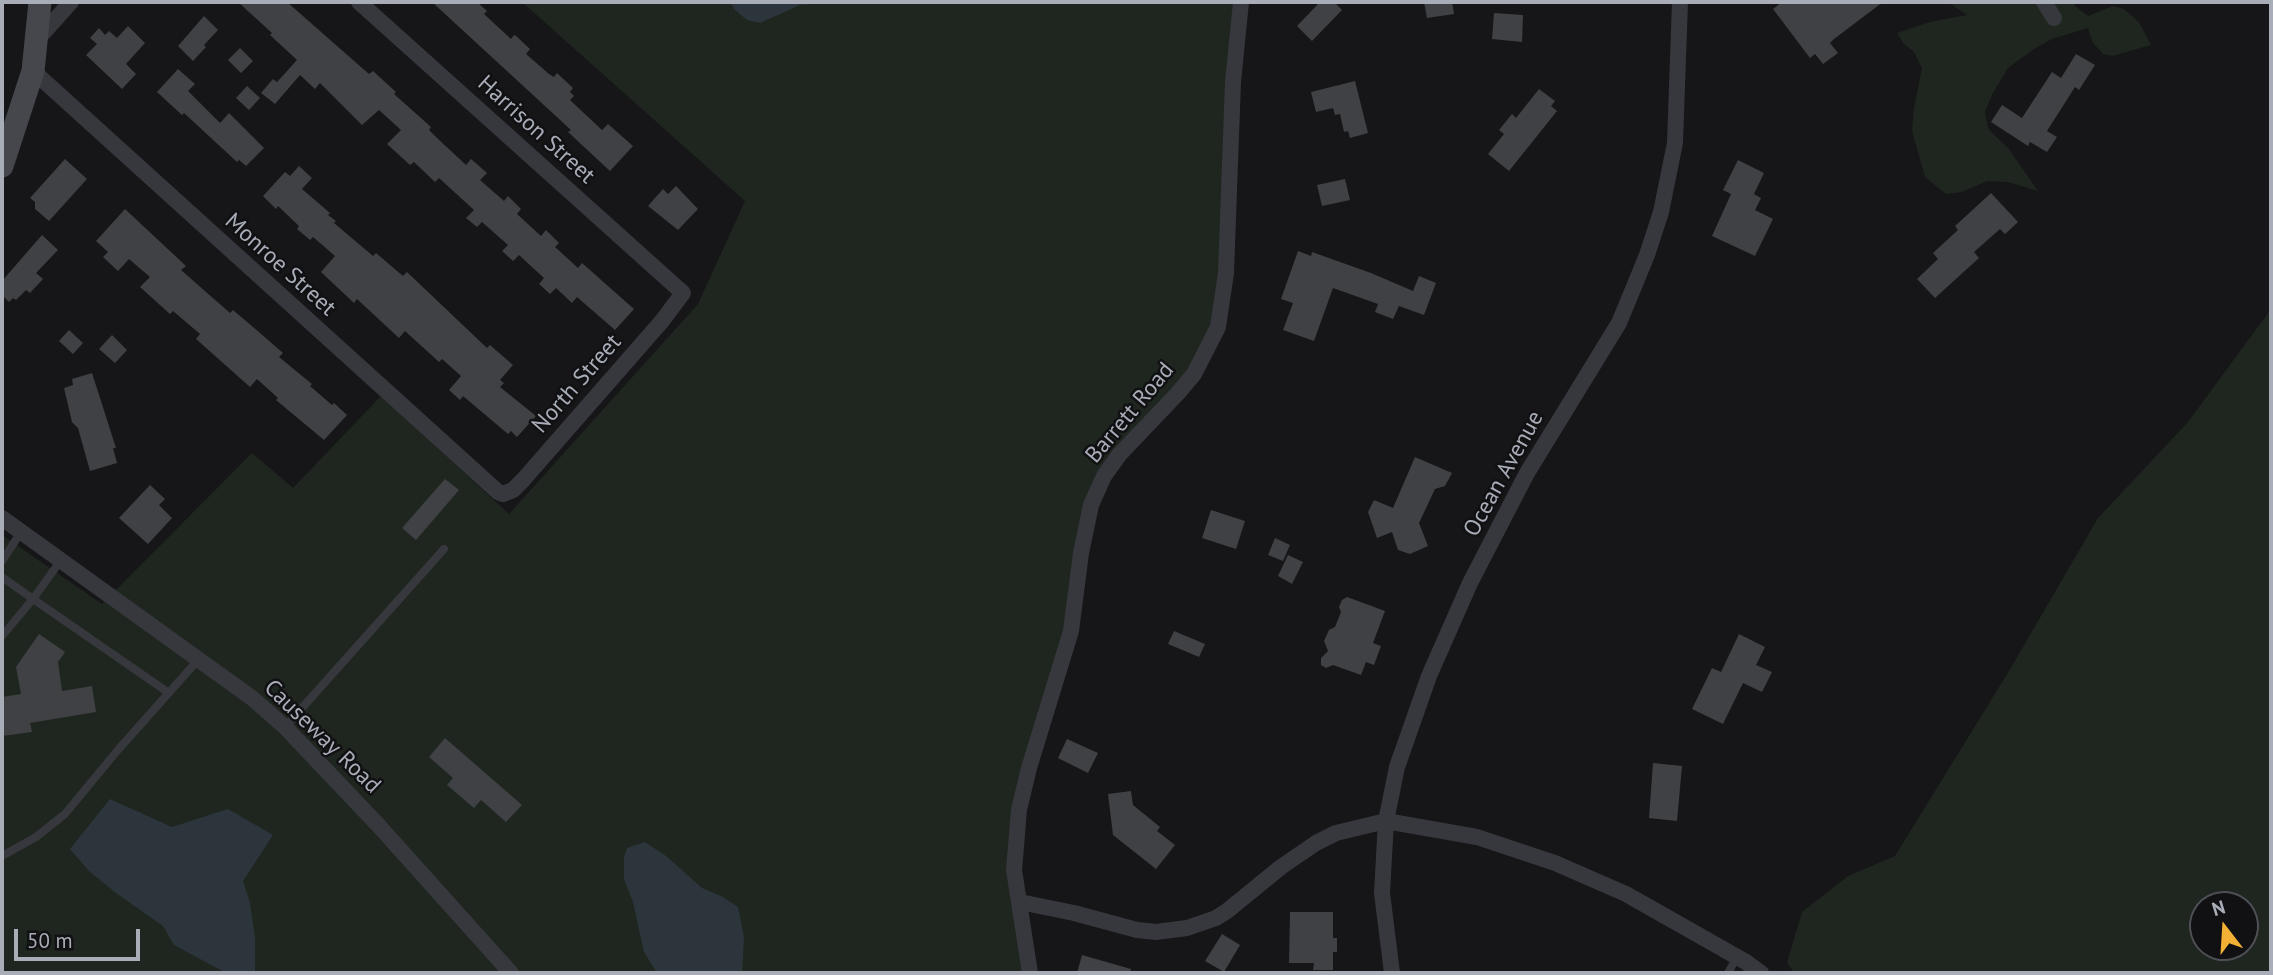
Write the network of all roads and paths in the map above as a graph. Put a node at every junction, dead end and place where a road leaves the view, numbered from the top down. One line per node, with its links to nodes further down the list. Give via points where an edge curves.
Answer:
1 (40, 2): 8 (main road)
2 (71, 2): 8 (street)
3 (359, 2): 11 (street, Harrison Street)
4 (1241, 2): 26 (street, Barrett Road, via 1233,82 1226,273 1218,327 1194,374 1119,455 1091,505 1071,631 1019,810 1014,870)
5 (1680, 2): 24 (street, Ocean Avenue, via 1675,143 1647,256 1619,323 1527,473 1470,583 1412,722)
6 (2044, 2): 7 (street)
7 (2054, 18)
8 (37, 40): 9 (main road)
9 (33, 71): 10 (main road); 12 (street, Monroe Street)
10 (2, 166)
11 (683, 293): 12 (street, North Street, via 523,480 503,494)
12 (498, 492)
13 (2, 518): 14 (street, Causeway Road)
14 (21, 532): 16 (street, Causeway Road); 17 (lane)
15 (444, 549): 23 (lane)
16 (61, 560): 19 (lane); 21 (street, Causeway Road)
17 (2, 561)
18 (2, 577): 19 (lane)
19 (33, 599): 20 (lane); 22 (lane)
20 (2, 636)
21 (198, 660): 22 (lane); 23 (street, Causeway Road)
22 (169, 693): 25 (lane, via 65,814)
23 (285, 727): 28 (street, Causeway Road)
24 (1385, 821): 26 (street, via 1316,843 1227,911 1187,928 1137,930); 27 (street, via 1477,837 1555,863 1626,894); 30 (street, Ocean Avenue, via 1382,893)
25 (2, 856)
26 (1020, 902): 29 (street, Barrett Road)
27 (1737, 957): 31 (lane); 32 (street)
28 (511, 973)
29 (1030, 973)
30 (1392, 973)
31 (1728, 973)
32 (1760, 973)

